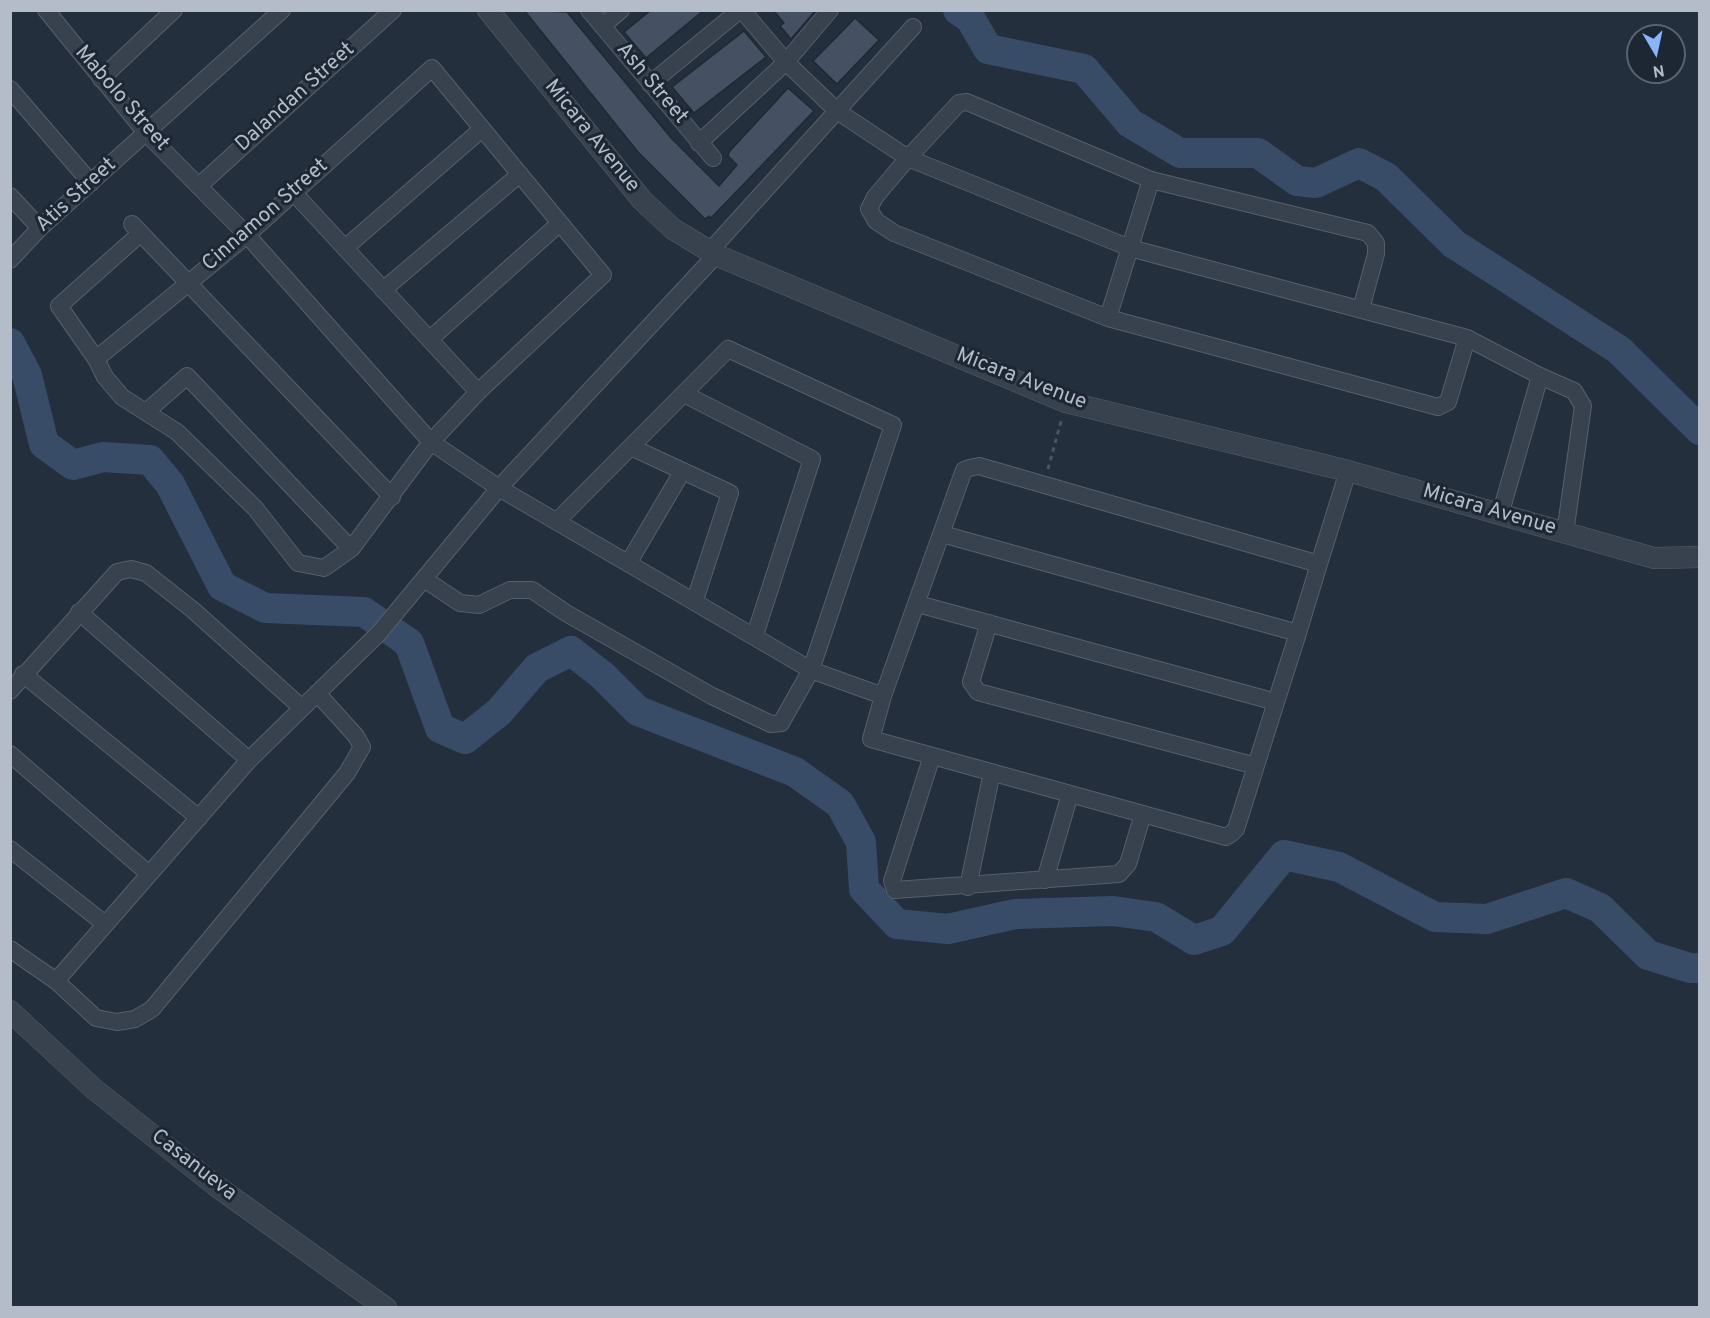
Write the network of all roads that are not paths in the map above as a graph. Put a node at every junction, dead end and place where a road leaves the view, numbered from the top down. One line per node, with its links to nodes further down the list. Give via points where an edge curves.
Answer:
1 (174, 10): 13 (street)
2 (282, 10): 18 (street, Atis Street)
3 (393, 10): 25 (street, Dalandan Street)
4 (488, 10): 33 (street, Micara Avenue, via 642,200 674,229)
5 (589, 10): 10 (street, Ash Street)
6 (621, 10): 10 (street)
7 (741, 10): 12 (street); 14 (street)
8 (830, 12): 12 (street)
9 (57, 14): 13 (street, Mabolo Street)
10 (602, 26): 14 (street, Ash Street)
11 (912, 27): 16 (street)
12 (786, 62): 16 (street); 19 (street)
13 (101, 79): 18 (street, Mabolo Street)
14 (650, 84): 19 (street, Ash Street)
15 (10, 89): 24 (street)
16 (837, 111): 21 (street); 33 (street)
17 (482, 129): 22 (street); 26 (street, Cinnamon Street, via 432,68); 31 (street)
18 (147, 134): 24 (street, Atis Street); 25 (street, Mabolo Street)
19 (699, 143): 20 (street, Ash Street)
20 (712, 158)
21 (908, 158): 23 (street, via 959,103 967,102); 32 (street); 38 (street, via 875,197 869,209 876,221 894,233)
22 (520, 174): 28 (street); 36 (street)
23 (1151, 180): 32 (street); 37 (street, via 1368,234 1376,243 1376,254)
24 (91, 183): 29 (street, Atis Street)
25 (200, 185): 30 (street, Mabolo Street)
26 (294, 193): 30 (street, Cinnamon Street); 31 (street)
27 (10, 196): 29 (street)
28 (560, 223): 40 (street); 43 (street, via 603,275)
29 (40, 228): 34 (street, Atis Street)
30 (247, 235): 35 (street, Cinnamon Street); 46 (street, Mabolo Street)
31 (345, 248): 36 (street)
32 (1130, 248): 37 (street); 38 (street)
33 (712, 253): 48 (street, Micara Avenue, via 1066,402); 50 (street)
34 (10, 260)
35 (188, 283): 41 (street, Cinnamon Street); 41 (street, via 136,229 59,306); 51 (street)
36 (383, 290): 40 (street)
37 (1362, 309): 39 (street)
38 (1108, 318): 39 (street, via 1438,407 1448,402)
39 (1467, 338): 42 (street)
40 (430, 339): 43 (street)
41 (96, 359): 45 (street, via 105,378 122,397)
42 (1540, 376): 52 (street); 54 (street, via 1574,391 1583,406)
43 (478, 392): 46 (street)
44 (684, 394): 47 (street); 66 (street, via 812,459); 67 (street, via 728,349 893,425)
45 (146, 412): 56 (street, via 177,432 255,508 298,563 324,568); 56 (street, via 187,375)
46 (432, 442): 50 (street, Mabolo Street); 51 (street)
47 (631, 447): 49 (street); 53 (street)
48 (1348, 471): 52 (street, Micara Avenue); 59 (street)
49 (682, 472): 58 (street); 61 (street, via 730,493)
50 (499, 488): 53 (street, Mabolo Street); 60 (street)
51 (392, 497): 56 (street)
52 (1500, 515): 54 (street, Micara Avenue)
53 (557, 521): 58 (street, Mabolo Street)
54 (1565, 533): 57 (street, Micara Avenue, via 1654,558)
55 (942, 534): 59 (street, via 964,470 978,466); 62 (street); 65 (street)
56 (351, 549)
57 (1700, 557)
58 (629, 562): 61 (street, Mabolo Street)
59 (1319, 564): 65 (street)
60 (424, 579): 67 (street, via 460,603 479,605 510,590 532,590 566,614 771,724 781,723 788,714); 70 (street, via 384,627)
61 (695, 600): 66 (street, Mabolo Street)
62 (918, 603): 64 (street); 71 (street)
63 (79, 612): 68 (street); 73 (street, via 117,572 131,569 146,573); 76 (street)
64 (989, 623): 72 (street); 77 (street, via 971,682 978,692)
65 (1298, 633): 72 (street)
66 (755, 635): 67 (street, Mabolo Street)
67 (811, 670): 71 (street, Mabolo Street)
68 (23, 674): 69 (street); 81 (street)
69 (10, 691)
70 (317, 693): 73 (street); 88 (street, via 362,747 346,773 152,1009 126,1021 96,1018)
71 (883, 696): 75 (street, via 871,739)
72 (1276, 702): 77 (street)
73 (302, 708): 76 (street)
74 (10, 754): 83 (street)
75 (932, 756): 78 (street); 85 (street, via 892,881 895,890)
76 (249, 760): 81 (street)
77 (1256, 766): 80 (street, via 1236,829 1226,837)
78 (992, 772): 79 (street); 85 (street)
79 (1070, 794): 80 (street); 84 (street)
80 (1143, 814): 84 (street, via 1128,864 1119,874)
81 (199, 818): 83 (street)
82 (10, 849): 86 (street)
83 (149, 874): 86 (street)
84 (1045, 880): 85 (street)
85 (968, 887)
86 (105, 924): 88 (street)
87 (10, 949): 88 (street)
88 (56, 981)
89 (10, 1011): 90 (street, Casanueva, via 94,1089 215,1185)
90 (386, 1308)

